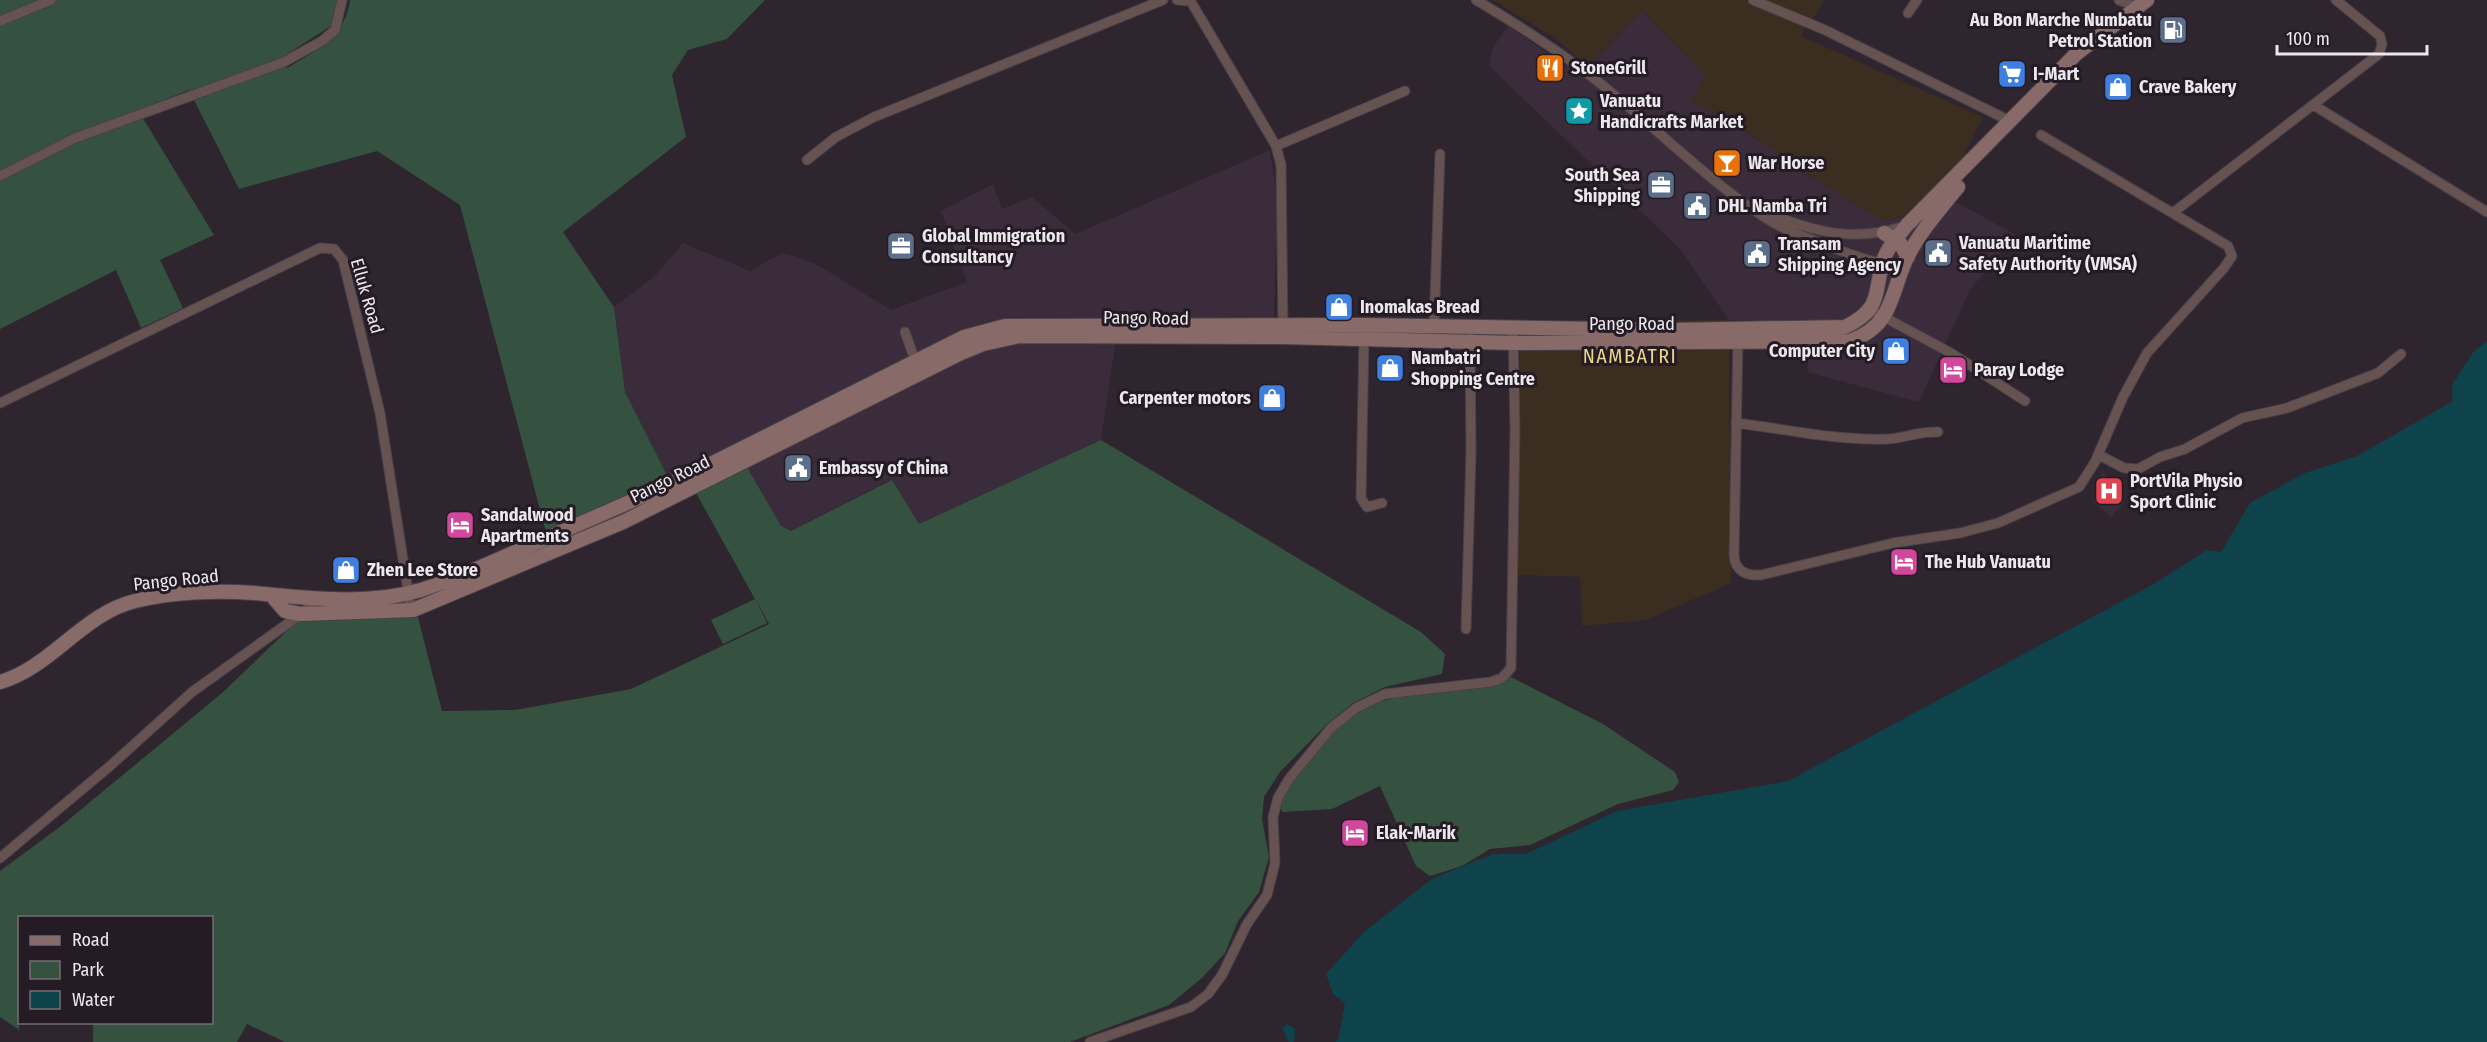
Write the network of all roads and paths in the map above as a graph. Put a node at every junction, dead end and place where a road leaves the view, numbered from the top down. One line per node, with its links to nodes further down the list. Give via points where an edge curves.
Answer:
1 (51, 0): 13 (street)
2 (342, 0): 22 (street, via 335,30 284,62 75,138)
3 (1162, 0): 21 (street, via 874,117 836,137)
4 (1177, 0): 5 (street)
5 (1190, 0): 18 (street)
6 (1476, 0): 23 (street, via 1546,43 1602,84)
7 (1752, 0): 16 (street, via 1825,30)
8 (1917, 0): 12 (street)
9 (2119, 0): 11 (street)
10 (2336, 0): 15 (street, via 2373,30 2382,44 2379,54)
11 (2142, 3): 16 (street, Pango Road, via 2076,54)
12 (1908, 13)
13 (0, 21)
14 (1406, 91): 18 (street)
15 (2315, 106): 24 (street); 25 (street)
16 (2010, 120): 19 (street, Pango Road)
17 (2041, 135): 24 (street)
18 (1276, 146): 35 (street, via 1281,174)
19 (1983, 151): 26 (street, Pango Road, via 1907,225); 27 (street, Pango Road)
20 (1440, 154): 32 (street)
21 (807, 160)
22 (0, 176)
23 (1746, 204): 26 (street, via 1794,224 1829,233); 28 (street, via 1794,233)
24 (2174, 212): 47 (street, via 2228,246 2232,256 2147,353)
25 (2487, 212)
26 (1889, 236): 27 (street); 28 (street, Pango Road)
27 (1906, 260): 28 (street); 30 (street, Pango Road, via 1895,297)
28 (1883, 264): 29 (street, Pango Road, via 1880,287)
29 (1869, 309): 30 (street); 37 (street, Pango Road, via 1861,319 1845,327)
30 (1884, 317): 37 (street, Pango Road, via 1863,336 1850,341); 43 (street)
31 (1363, 325): 32 (street, Pango Road); 35 (street, Pango Road); 38 (street)
32 (1434, 326): 34 (street, Pango Road)
33 (1513, 326): 34 (street, Pango Road); 37 (street, Pango Road); 40 (street)
34 (1469, 327): 39 (street)
35 (1283, 331): 38 (street, Pango Road); 42 (street, Pango Road, via 1005,326 964,337)
36 (905, 332): 42 (street)
37 (1738, 334): 40 (street, Pango Road); 45 (street)
38 (1364, 341): 39 (street, Pango Road); 48 (street, via 1360,498 1367,507)
39 (1471, 342): 40 (street, Pango Road); 54 (street)
40 (1514, 343): 57 (street, via 1511,668 1502,678 1491,682 1385,694 1356,708 1331,728 1278,798 1273,817 1275,863 1267,895 1246,924 1222,975 1208,994 1191,1007)
41 (2401, 354): 47 (street, via 2378,373 2287,408 2242,418 2138,470 2124,468)
42 (918, 367): 49 (street, Pango Road, via 624,506); 52 (street, Pango Road, via 623,522)
43 (2025, 400)
44 (0, 403): 49 (street, Elluk Road, via 320,248 334,249 343,260 380,413)
45 (1736, 423): 46 (street, via 1890,439 1919,431); 47 (street, via 1734,562 1750,576 1998,523 2079,487)
46 (1938, 432)
47 (2099, 455)
48 (1382, 503)
49 (407, 595): 51 (street, Pango Road); 52 (street, Elluk Road)
50 (272, 596): 51 (street, Pango Road); 53 (street, via 285,611); 55 (street, Pango Road, via 206,593 136,601 99,615 34,665)
51 (315, 600): 53 (street)
52 (411, 610): 53 (street, Pango Road)
53 (301, 614): 56 (street, via 192,692)
54 (1466, 628)
55 (0, 682)
56 (0, 858)
57 (1090, 1042)

